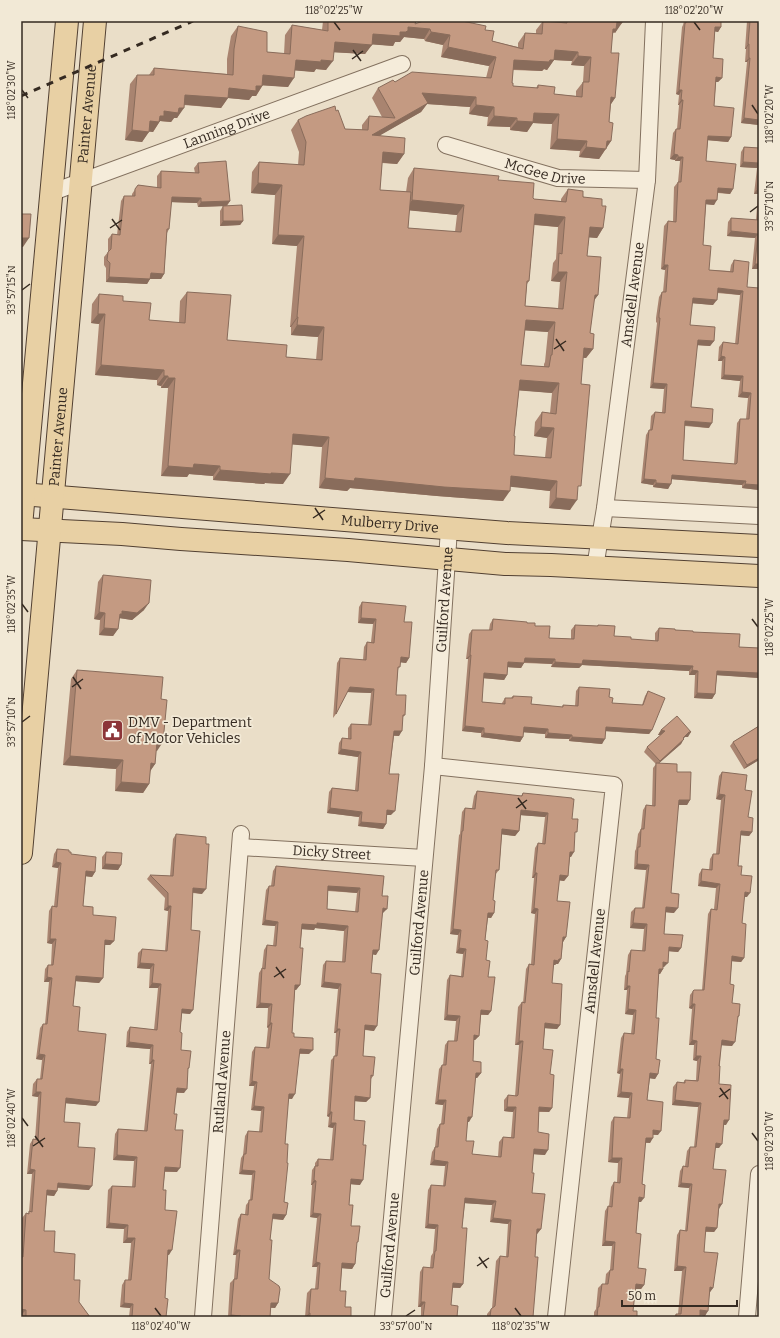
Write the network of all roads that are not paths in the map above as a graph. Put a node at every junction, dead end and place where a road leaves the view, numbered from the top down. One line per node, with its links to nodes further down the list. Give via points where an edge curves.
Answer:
1 (67, 21): 8 (main road, Painter Avenue)
2 (95, 21): 7 (main road, Painter Avenue)
3 (654, 21): 6 (street, Amsdell Avenue)
4 (402, 64): 7 (street, Lanning Drive)
5 (446, 145): 6 (street, McGee Drive, via 558,178)
6 (647, 180): 11 (street, Amsdell Avenue)
7 (80, 182): 8 (street, Lanning Drive); 10 (main road, Painter Avenue)
8 (50, 193): 9 (main road, Painter Avenue)
9 (22, 494): 10 (main road, Mulberry Drive); 13 (main road, Painter Avenue)
10 (53, 496): 14 (main road, Mulberry Drive); 15 (main road, Painter Avenue)
11 (605, 508): 12 (street); 16 (street, Amsdell Avenue)
12 (759, 516)
13 (21, 527): 15 (main road)
14 (449, 528): 16 (main road, Mulberry Drive); 18 (street, Guilford Avenue)
15 (50, 531): 18 (main road, via 122,534); 23 (main road, Painter Avenue)
16 (600, 538): 17 (main road, Mulberry Drive); 19 (street, Amsdell Avenue)
17 (759, 546)
18 (446, 559): 19 (main road); 21 (street, Guilford Avenue)
19 (595, 568): 20 (main road)
20 (759, 576)
21 (433, 766): 24 (street, Guilford Avenue); 28 (street, Amsdell Avenue, via 614,785)
22 (241, 840): 24 (street, Dicky Street); 26 (street, Rutland Avenue)
23 (21, 853)
24 (424, 858): 27 (street, Guilford Avenue)
25 (759, 1174): 29 (street)
26 (203, 1317)
27 (383, 1317)
28 (556, 1317)
29 (747, 1317)

